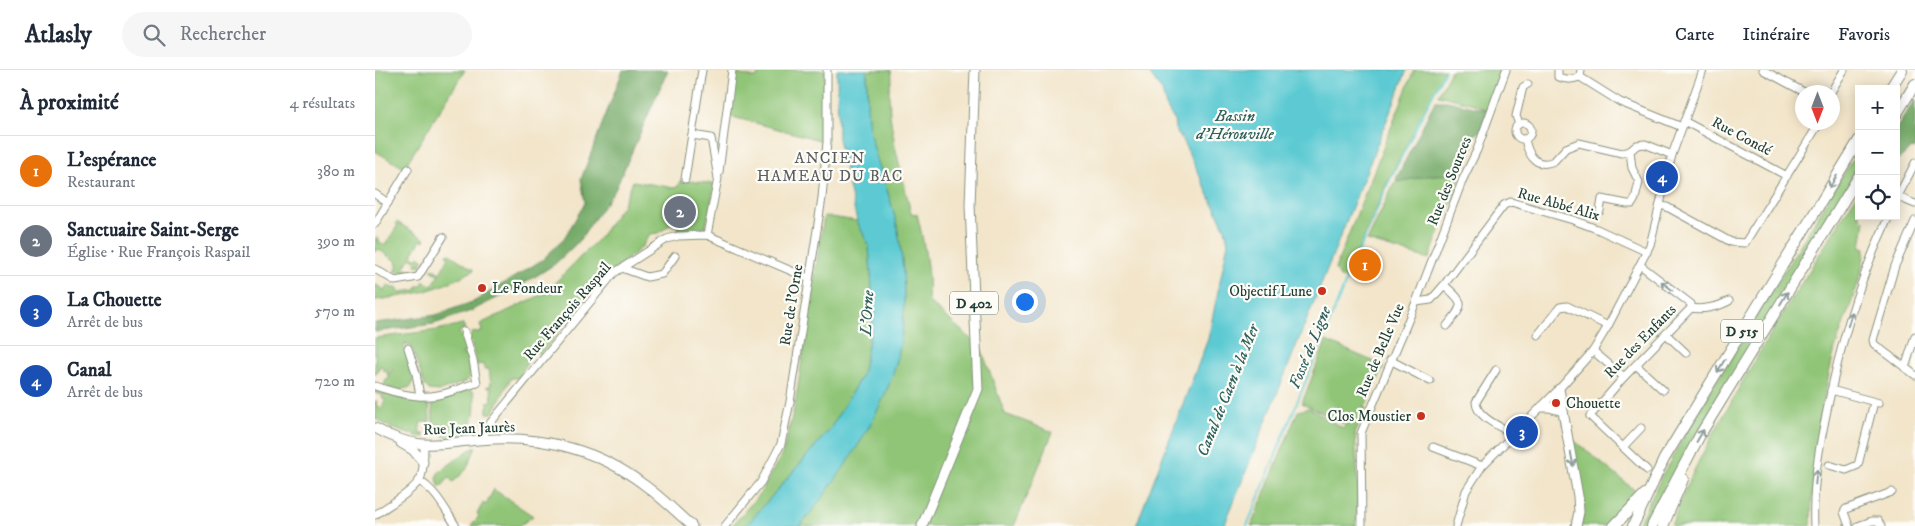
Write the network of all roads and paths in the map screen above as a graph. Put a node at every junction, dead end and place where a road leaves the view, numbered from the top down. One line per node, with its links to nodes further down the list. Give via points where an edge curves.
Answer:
1 (702, 70): 21 (street)
2 (732, 70): 30 (street)
3 (827, 70): 49 (street, Rue de l'Orne, via 824,182)
4 (975, 70): 97 (main road, D 402, via 970,205 978,389)
5 (1506, 70): 52 (street, Rue des Sources)
6 (1557, 70): 11 (street, via 1557,77 1565,80)
7 (1703, 70): 19 (street)
8 (1763, 70): 16 (street)
9 (1844, 70): 14 (street)
10 (1902, 70): 15 (highway)
11 (1581, 73): 19 (street, Rue Condé, via 1620,102)
12 (1528, 84): 18 (street, via 1523,87 1516,116)
13 (1915, 84): 17 (highway)
14 (1835, 85)
15 (1893, 85)
16 (1795, 87)
17 (1900, 108)
18 (1519, 124): 22 (street, via 1515,128 1516,135); 22 (street, via 1527,124 1530,128)
19 (1683, 124): 25 (street); 28 (street, Rue Condé)
20 (1816, 130): 28 (street)
21 (692, 135): 29 (street); 30 (street, via 711,138)
22 (1525, 139): 24 (street, via 1531,158 1542,164 1554,162 1572,144 1622,153)
23 (1855, 147): 91 (highway, D 515, one-way to 91, via 1664,459)
24 (1630, 151): 25 (street, via 1645,144); 38 (street, via 1632,168 1639,182 1635,199 1632,204 1602,199)
25 (1672, 155): 37 (street)
26 (1914, 166): 32 (street)
27 (408, 169): 35 (street)
28 (1787, 176): 37 (street, via 1745,244 1737,244)
29 (685, 178)
30 (718, 178): 42 (street)
31 (1855, 183): 85 (highway, D 515, one-way to 31)
32 (1900, 192)
33 (375, 194): 35 (street)
34 (1900, 199): 36 (street)
35 (388, 203): 41 (street)
36 (1915, 204)
37 (1660, 205): 44 (street)
38 (1600, 211)
39 (1887, 220): 73 (street, one-way to 39, via 1851,312)
40 (1915, 221): 65 (street, via 1895,266 1873,340)
41 (375, 224)
42 (707, 235): 47 (street, Rue François Raspail, via 667,238); 49 (street, Rue François Raspail)
43 (443, 237): 48 (street, via 418,277 395,281)
44 (1648, 250): 46 (street); 50 (street, Rue Abbé Alix, via 1573,220 1511,202 1504,205)
45 (675, 256): 47 (street, via 661,274 647,277)
46 (1640, 265): 53 (street, one-way to 46, via 1691,304); 55 (street)
47 (622, 268): 81 (street, Rue François Raspail, via 583,308 487,428)
48 (375, 269)
49 (808, 278): 96 (street, Rue de l'Orne, via 790,402 779,450 761,482)
50 (1444, 285): 52 (street, Rue Abbé Alix, via 1431,300); 54 (street, via 1460,302 1460,309)
51 (1729, 301): 53 (street, via 1700,310)
52 (1416, 302): 63 (street, Rue de Belle Vue)
53 (1691, 308): 57 (street, Rue des Enfants)
54 (1447, 326)
55 (1608, 326): 58 (street, via 1567,306 1560,307); 61 (street)
56 (464, 331): 74 (street, via 477,383 444,394)
57 (1666, 334): 62 (street); 64 (street, Rue des Enfants)
58 (1538, 336)
59 (1915, 336): 65 (street)
60 (408, 348): 74 (street, via 417,373)
61 (1593, 351): 68 (street); 71 (street)
62 (1686, 353)
63 (1390, 360): 69 (street); 98 (street, Rue de Belle Vue, via 1360,437)
64 (1636, 365): 68 (street, Rue des Enfants); 72 (street)
65 (1905, 368): 67 (street)
66 (1496, 370): 79 (street, via 1476,402 1476,408)
67 (1915, 375)
68 (1624, 377): 84 (street, Rue des Enfants, via 1590,416)
69 (1430, 381)
70 (375, 386): 74 (street)
71 (1559, 389): 75 (street); 76 (main road)
72 (1663, 390)
73 (1831, 390): 88 (street, via 1877,403 1858,465 1846,470); 105 (street, one-way to 73, via 1816,470)
74 (420, 396)
75 (1542, 407): 76 (main road); 79 (street)
76 (1563, 411): 100 (main road, one-way to 100, via 1578,496)
77 (375, 428): 80 (main road, Rue Jean Jaurès)
78 (1641, 428): 84 (street)
79 (1513, 434): 87 (street)
80 (388, 435): 82 (main road, Rue Jean Jaurès); 86 (main road, via 413,450)
81 (483, 439): 82 (main road, Rue Jean Jaurès); 95 (main road, Rue Jean Jaurès, via 545,442 595,456 640,481)
82 (424, 445): 86 (street)
83 (1433, 447): 87 (street)
84 (1623, 447): 89 (street)
85 (1691, 452): 103 (highway, D 515); 104 (highway, via 1690,464)
86 (423, 462): 90 (street)
87 (1482, 466): 99 (street, via 1466,491)
88 (1829, 466)
89 (1647, 470)
90 (419, 481): 93 (street); 94 (street, via 432,492)
91 (1649, 490): 101 (highway); 102 (highway, D 515)
92 (1892, 492): 106 (street, via 1846,510)
93 (375, 515)
94 (456, 526)
95 (692, 526)
96 (725, 526)
97 (922, 526)
98 (1362, 526)
99 (1456, 526)
100 (1577, 526)
101 (1614, 526)
102 (1633, 526)
103 (1652, 526)
104 (1663, 526)
105 (1814, 526)
106 (1849, 526)
107 (1859, 526): 108 (street, via 1875,520)
108 (1881, 526)

